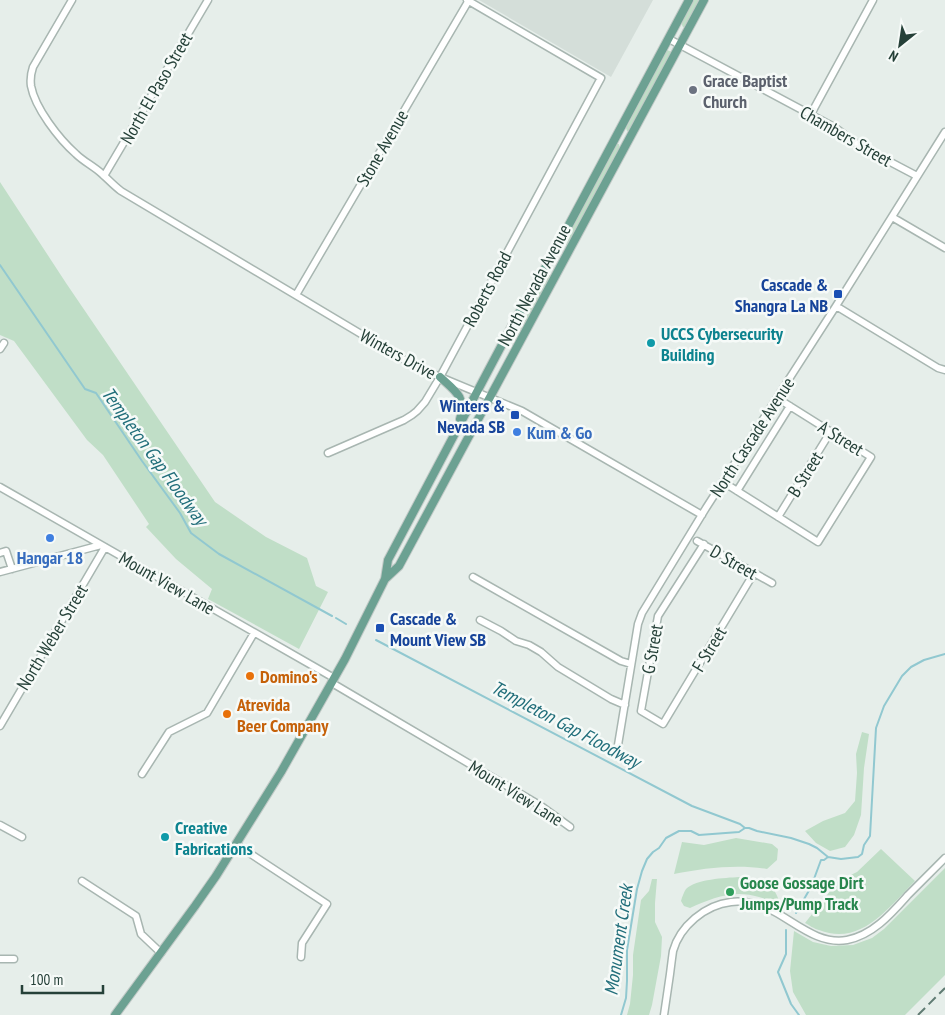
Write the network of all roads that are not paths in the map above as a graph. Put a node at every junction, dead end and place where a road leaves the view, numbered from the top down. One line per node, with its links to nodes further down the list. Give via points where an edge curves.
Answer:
1 (72, 0): 13 (street, Winters Drive, via 33,67 31,85 60,138)
2 (208, 0): 13 (street, North El Paso Street)
3 (468, 0): 19 (street, Stone Avenue); 24 (street, Roberts Road, via 602,78)
4 (690, 0): 7 (main road, North Nevada Avenue)
5 (704, 0): 8 (main road, North Nevada Avenue)
6 (872, 0): 9 (street)
7 (669, 39): 8 (street, Chambers Street); 11 (main road, North Nevada Avenue)
8 (680, 45): 9 (street, Chambers Street); 12 (main road, North Nevada Avenue)
9 (811, 114): 14 (street, Chambers Street, via 860,146)
10 (945, 132): 14 (street, North Cascade Avenue)
11 (617, 135): 12 (street); 17 (main road, North Nevada Avenue)
12 (628, 141): 18 (main road, North Nevada Avenue)
13 (104, 176): 19 (street, Winters Drive, via 121,191)
14 (917, 176): 15 (street, North Cascade Avenue)
15 (892, 217): 16 (street); 20 (street, North Cascade Avenue)
16 (945, 248)
17 (556, 249): 18 (street); 25 (main road, North Nevada Avenue)
18 (567, 255): 26 (main road, North Nevada Avenue)
19 (296, 295): 24 (street, Winters Drive)
20 (836, 306): 23 (street); 27 (street, North Cascade Avenue)
21 (4, 343): 22 (street)
22 (0, 349)
23 (945, 370)
24 (440, 378): 25 (street, Winters Drive); 30 (main road, via 462,400 462,415); 31 (street, Roberts Road, via 422,407 412,415)
25 (478, 392): 26 (street, Winters Drive); 30 (main road, North Nevada Avenue)
26 (490, 398): 35 (street, Winters Drive, via 543,422); 45 (main road, North Nevada Avenue, via 400,566)
27 (777, 398): 28 (street, A Street); 32 (street, North Cascade Avenue)
28 (790, 406): 29 (street, A Street); 34 (street)
29 (831, 431): 36 (street, B Street); 36 (street, A Street, via 871,457 818,542)
30 (455, 435): 45 (main road, North Nevada Avenue, via 388,560)
31 (328, 453)
32 (723, 482): 34 (street); 35 (street, North Cascade Avenue)
33 (0, 487): 39 (street, Mount View Lane)
34 (736, 491): 36 (street)
35 (702, 514): 37 (street, North Cascade Avenue)
36 (778, 517)
37 (694, 538): 38 (street, D Street); 49 (street, North Cascade Avenue, via 642,613)
38 (704, 544): 43 (street, D Street); 52 (street, G Street, via 658,616 641,711)
39 (103, 546): 41 (street); 48 (street, Mount View Lane); 53 (street, North Weber Street)
40 (0, 553): 41 (street, via 6,551)
41 (12, 569): 42 (street)
42 (0, 572)
43 (754, 573): 46 (street, D Street); 52 (street, F Street)
44 (473, 577): 49 (street)
45 (385, 579): 50 (main road, North Nevada Avenue)
46 (772, 583)
47 (480, 620): 51 (street, via 516,642 541,652 558,668)
48 (254, 632): 50 (street, Mount View Lane); 55 (street, via 207,713 169,732)
49 (631, 664): 51 (street, North Cascade Avenue)
50 (333, 681): 57 (street, Mount View Lane); 59 (main road, North Nevada Avenue)
51 (625, 705): 54 (street, North Cascade Avenue)
52 (663, 724)
53 (0, 726)
54 (618, 744)
55 (142, 774)
56 (0, 825): 58 (street)
57 (570, 826)
58 (22, 837)
59 (237, 845): 62 (main road, North Nevada Avenue); 63 (street, via 327,904 302,943)
60 (945, 858): 67 (street, via 877,926 848,940 817,936 774,912 745,902 730,902 703,912 690,922 674,950)
61 (82, 881): 62 (street, via 136,916 141,934)
62 (160, 953): 66 (main road, North Nevada Avenue)
63 (301, 957)
64 (0, 959): 65 (street)
65 (14, 959)
66 (114, 1015)
67 (664, 1015)

